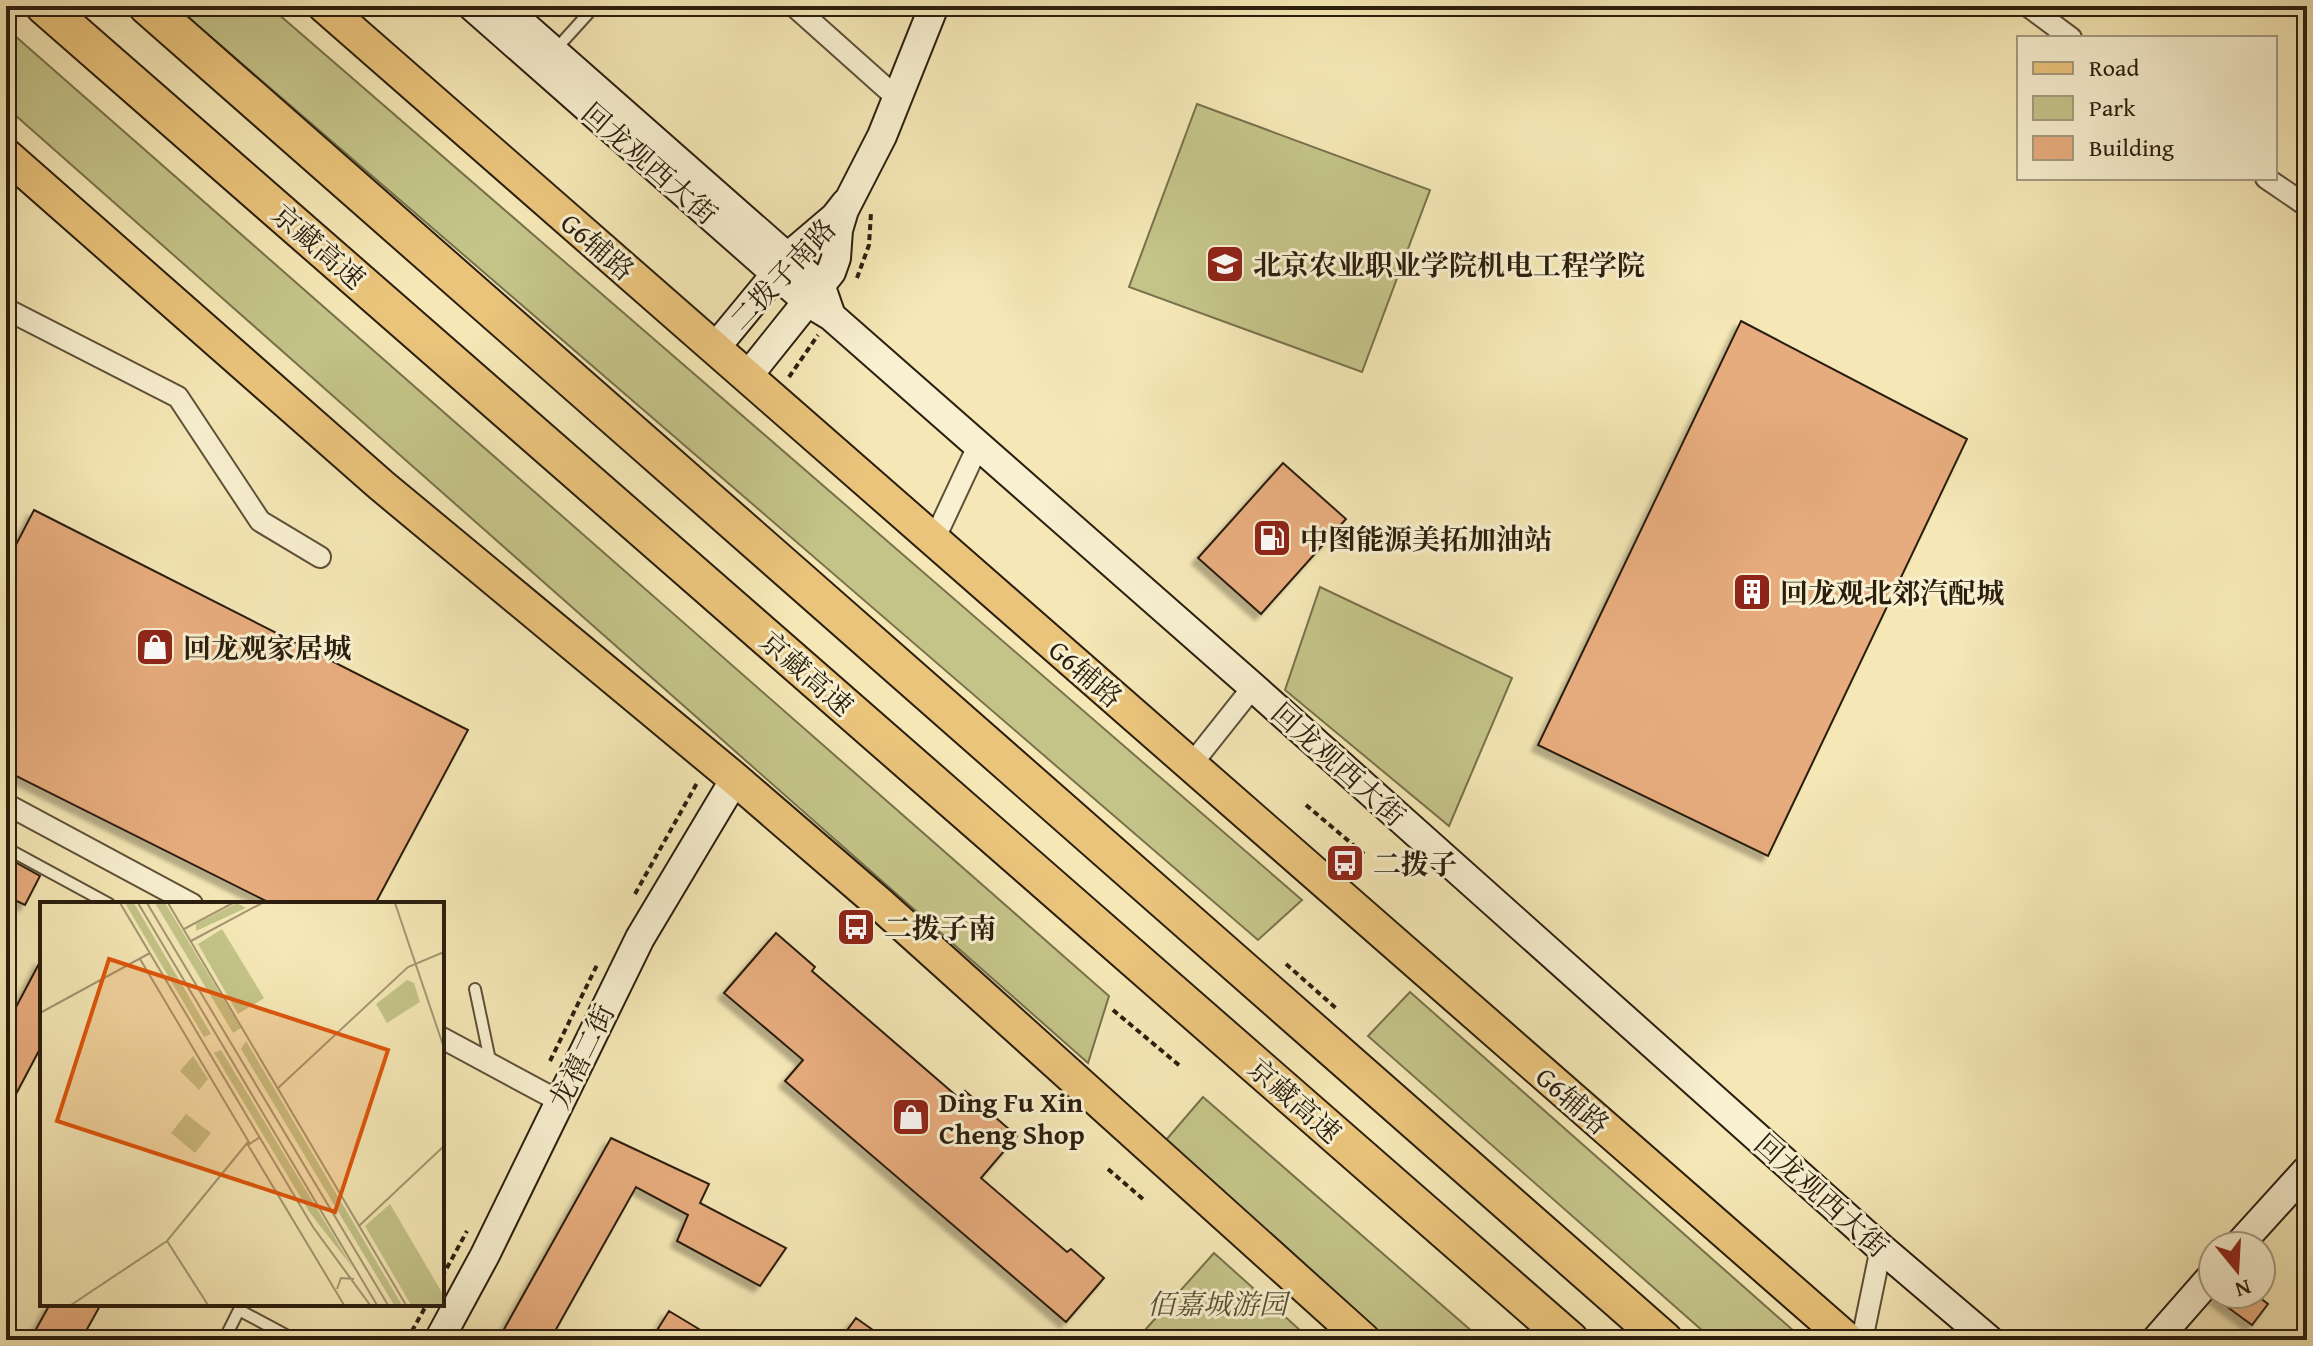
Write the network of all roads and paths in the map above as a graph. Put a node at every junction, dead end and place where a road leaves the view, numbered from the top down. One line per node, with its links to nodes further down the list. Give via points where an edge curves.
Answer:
1 (44, 6): 57 (highway, 京藏高速)
2 (147, 6): 58 (highway)
3 (324, 6): 21 (main road, G6辅路)
4 (472, 6): 17 (street, 回龙观西大街)
5 (502, 6): 11 (street, 回龙观西大街)
6 (595, 6): 11 (lane)
7 (794, 6): 12 (street)
8 (934, 6): 12 (street, 二拨子南路)
9 (2028, 6): 10 (street)
10 (2068, 36)
11 (554, 52): 17 (street, 回龙观西大街)
12 (897, 98): 15 (street, 二拨子南路)
13 (6, 155): 29 (main road, via 381,485)
14 (2269, 180): 16 (street)
15 (849, 199): 17 (street, 二拨子南路); 18 (street, 二拨子南路)
16 (2307, 206)
17 (783, 266): 18 (street, 回龙观西大街); 21 (street, 二拨子南路)
18 (820, 302): 22 (street, 二拨子南路); 24 (street, 回龙观西大街)
19 (6, 309): 26 (street, via 178,397 260,521)
20 (811, 344): 23 (path)
21 (715, 348): 22 (main road, G6辅路)
22 (747, 377): 23 (main road, G6辅路)
23 (773, 399): 25 (main road, G6辅路)
24 (978, 446): 25 (street); 27 (street, 回龙观西大街)
25 (934, 540): 28 (main road, G6辅路)
26 (320, 557)
27 (1253, 687): 28 (street); 48 (street, 回龙观西大街)
28 (1191, 765): 59 (main road, G6辅路)
29 (735, 779): 43 (street, 龙禧二街, via 640,938); 56 (main road)
30 (6, 804): 35 (street)
31 (1306, 805): 33 (path)
32 (6, 848): 34 (lane)
33 (1364, 854)
34 (105, 902)
35 (188, 902)
36 (1286, 964): 39 (path)
37 (475, 989): 41 (lane)
38 (1113, 1010): 42 (path)
39 (1338, 1010)
40 (444, 1039): 41 (street)
41 (491, 1065): 43 (street)
42 (1180, 1066)
43 (559, 1101): 55 (street, 龙禧二街)
44 (1108, 1169): 46 (path)
45 (2307, 1170): 47 (street)
46 (1144, 1200)
47 (2253, 1230)
48 (1881, 1248): 60 (street); 61 (street, 回龙观西大街)
49 (2197, 1293): 62 (street)
50 (426, 1306): 54 (path)
51 (241, 1307): 52 (lane); 53 (lane)
52 (224, 1340)
53 (295, 1340)
54 (407, 1340)
55 (439, 1340)
56 (1364, 1340)
57 (1570, 1340)
58 (1664, 1340)
59 (1848, 1340)
60 (1862, 1340)
61 (1989, 1340)
62 (2156, 1340)

